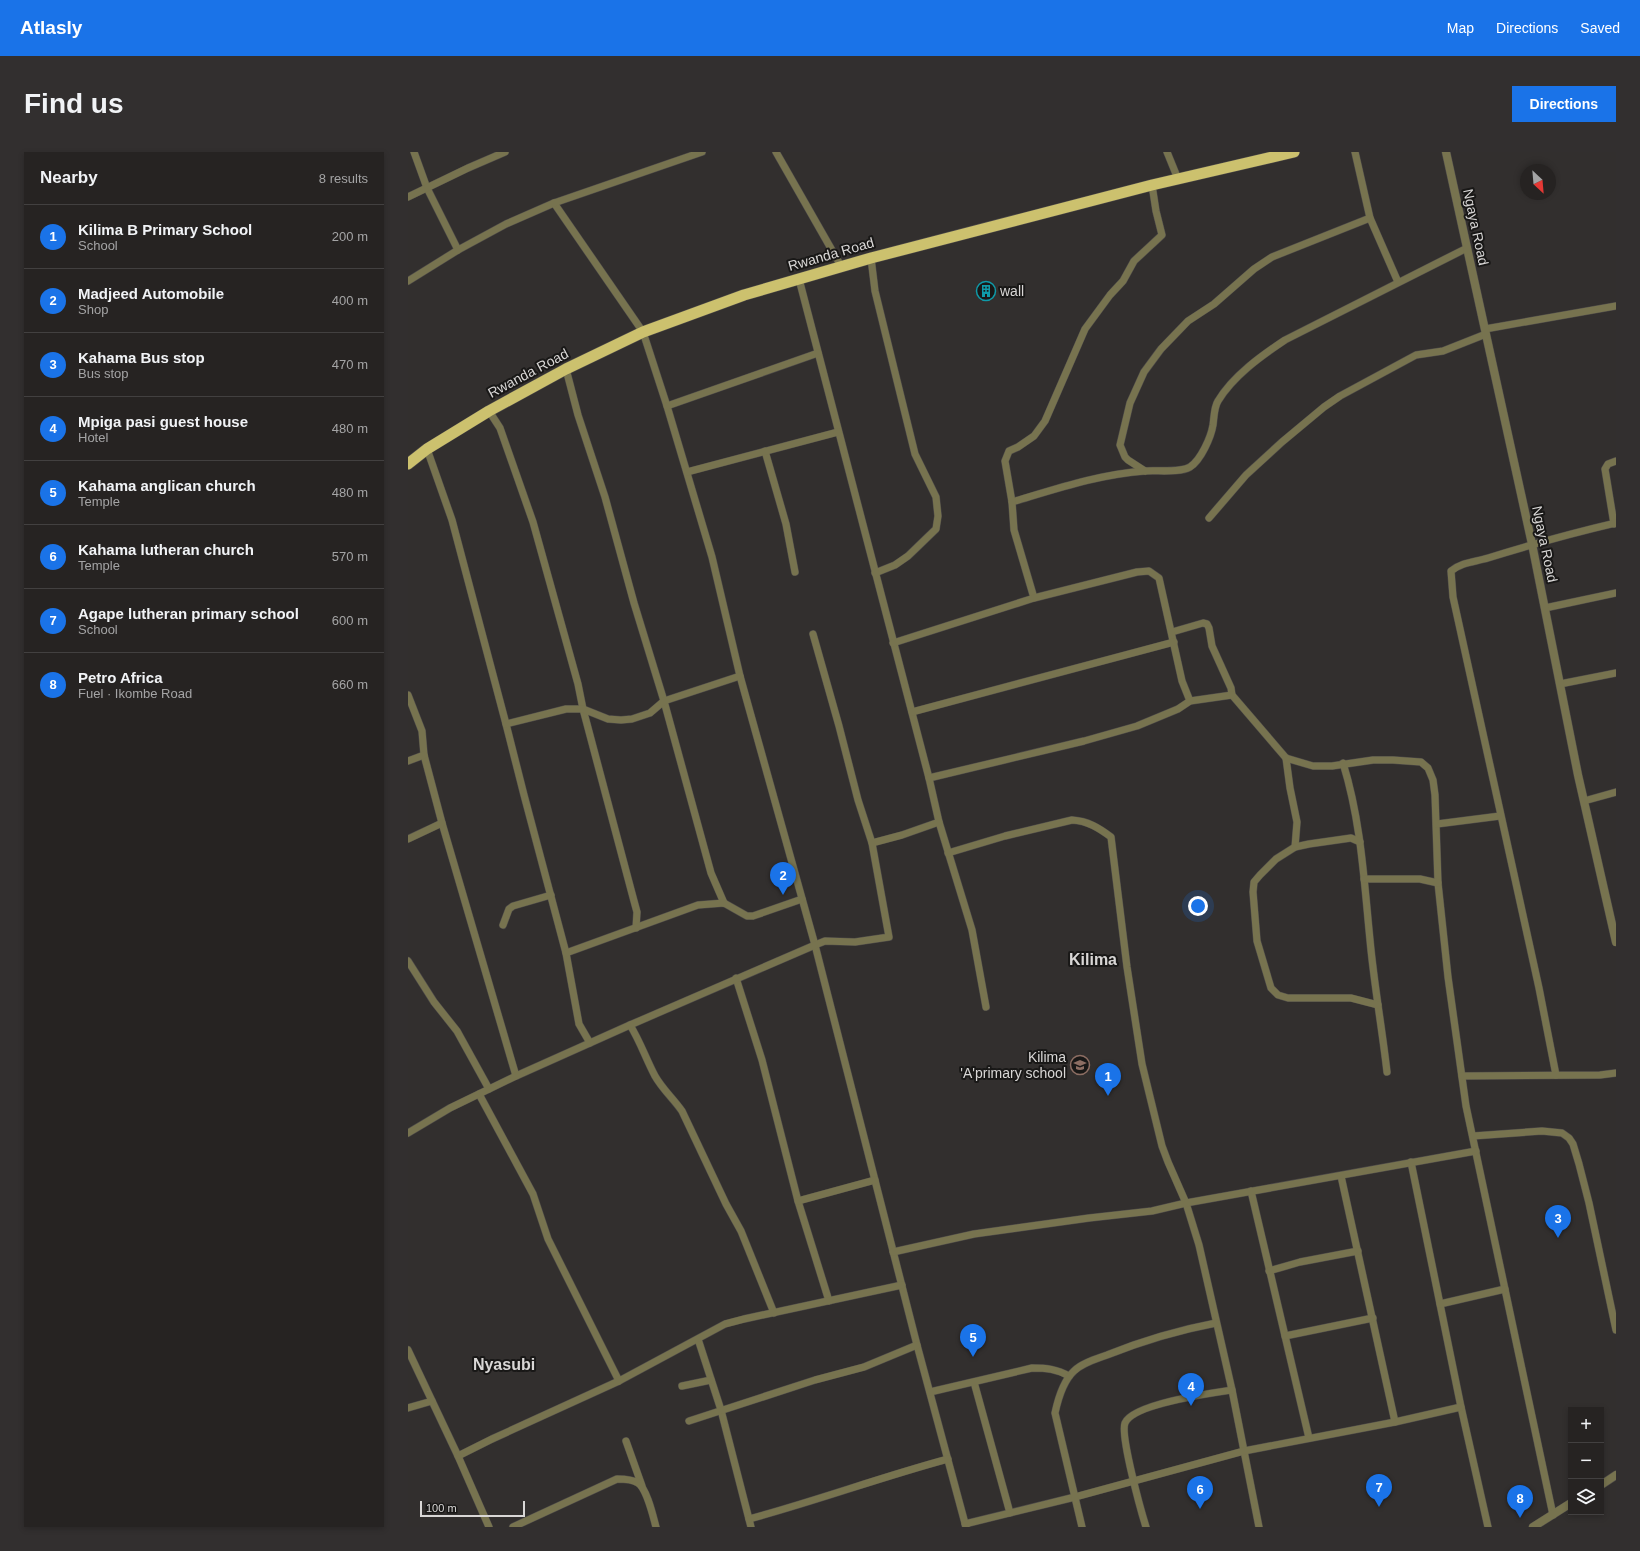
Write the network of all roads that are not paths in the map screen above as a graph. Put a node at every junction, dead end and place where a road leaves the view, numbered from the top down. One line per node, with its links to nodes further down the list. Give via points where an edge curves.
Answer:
1 (414, 152): 11 (street)
2 (505, 152): 11 (street)
3 (702, 152): 13 (street)
4 (776, 152): 18 (street)
5 (1167, 152): 9 (street)
6 (1294, 152): 9 (highway, Rwanda Road)
7 (1355, 152): 14 (street)
8 (1446, 152): 15 (street, Ngaya Road)
9 (1178, 179): 10 (highway, Rwanda Road)
10 (1152, 185): 17 (highway, Rwanda Road); 36 (street, via 1162,235 1134,261 1123,281 1085,329 1045,421 1034,436 1009,451 1005,461)
11 (427, 188): 12 (street); 16 (street)
12 (408, 197)
13 (554, 203): 16 (street, via 506,224); 23 (street)
14 (1370, 218): 21 (street); 34 (street, via 1272,257 1254,269 1214,304 1188,321 1161,349 1144,372 1130,403 1120,445 1125,457)
15 (1467, 248): 21 (street); 24 (street, Ngaya Road)
16 (458, 250): 20 (street)
17 (871, 258): 18 (highway, Rwanda Road); 41 (street, via 875,291 916,454 936,497 938,516 936,529 908,556 895,565)
18 (841, 266): 19 (highway, Rwanda Road)
19 (799, 279): 23 (highway, Rwanda Road, via 744,295); 25 (street)
20 (408, 282)
21 (1398, 282): 34 (street, via 1285,340 1244,371 1217,402 1204,449 1192,466 1184,470)
22 (1616, 306): 24 (street)
23 (643, 332): 26 (highway, Rwanda Road); 27 (street)
24 (1485, 332): 37 (street, via 1443,351 1416,355 1340,396 1282,442 1246,475); 39 (street, Ngaya Road)
25 (818, 353): 27 (street); 29 (street)
26 (566, 369): 28 (highway, Rwanda Road); 54 (street)
27 (667, 406): 35 (street)
28 (488, 410): 30 (highway, Rwanda Road); 56 (street, via 500,428 533,522)
29 (838, 432): 31 (street); 41 (street)
30 (427, 449): 33 (highway, Rwanda Road); 58 (street, via 452,520)
31 (765, 451): 35 (street); 40 (street, via 786,524)
32 (1616, 461): 38 (street, via 1611,462 1605,469)
33 (408, 464)
34 (1145, 471): 36 (street, via 1107,475)
35 (687, 472): 50 (street, via 712,557)
36 (1012, 502): 43 (street, via 1014,530)
37 (1209, 518)
38 (1615, 524): 39 (street)
39 (1532, 544): 44 (street, Ngaya Road); 66 (street, via 1463,564 1451,571 1454,597)
40 (795, 572)
41 (875, 573): 48 (street)
42 (1616, 593): 44 (street)
43 (1034, 598): 45 (street, via 1138,572 1149,572 1159,578); 48 (street)
44 (1544, 608): 51 (street, Ngaya Road)
45 (1172, 632): 47 (street); 53 (street, via 1207,624 1212,646)
46 (813, 634): 72 (street)
47 (1174, 642): 55 (street, via 1182,682); 57 (street)
48 (893, 644): 57 (street)
49 (1616, 673): 51 (street)
50 (740, 676): 54 (street); 78 (street)
51 (1560, 684): 65 (street, Ngaya Road)
52 (408, 695): 59 (street, via 422,732)
53 (1232, 695): 55 (street); 60 (street)
54 (664, 701): 56 (street, via 650,713 627,720 604,718); 79 (street, via 711,873)
55 (1190, 701): 63 (street, via 1178,709 1136,726)
56 (583, 709): 58 (street, via 555,711); 81 (street, via 637,912)
57 (912, 712): 63 (street)
58 (506, 724): 77 (street)
59 (424, 755): 61 (street); 68 (street)
60 (1286, 758): 62 (street, via 1313,766); 73 (street, via 1297,822)
61 (408, 761)
62 (1343, 763): 69 (street, via 1373,760 1421,762 1428,768 1433,780); 71 (street, via 1353,797)
63 (929, 778): 67 (street)
64 (1616, 792): 65 (street)
65 (1584, 801): 82 (street, Ngaya Road)
66 (1500, 816): 69 (street); 93 (street)
67 (939, 822): 72 (street); 74 (street)
68 (442, 823): 70 (street); 94 (street)
69 (1437, 824): 76 (street)
70 (408, 839)
71 (1360, 842): 73 (street, via 1351,838); 75 (street)
72 (872, 843): 83 (street, via 889,937 855,942 825,941)
73 (1295, 847): 87 (street, via 1276,859 1254,882 1257,941 1271,988 1278,995 1288,998 1351,998)
74 (948, 853): 88 (street, via 972,930); 106 (street, via 1072,820 1084,821 1111,838 1142,1064 1162,1146)
75 (1364, 879): 76 (street, via 1420,879); 87 (street)
76 (1438, 883): 95 (street)
77 (551, 894): 80 (street, via 513,906 509,909); 84 (street)
78 (802, 899): 79 (street, via 753,916 747,916); 83 (street)
79 (724, 903): 81 (street, via 698,905)
80 (503, 925)
81 (636, 928): 84 (street)
82 (1616, 942)
83 (815, 945): 86 (street); 103 (street)
84 (566, 953): 90 (street, via 579,1024)
85 (408, 961): 96 (street, via 434,1002 457,1031)
86 (736, 978): 89 (street); 105 (street, via 762,1060)
87 (1378, 1005): 91 (street)
88 (986, 1007)
89 (630, 1025): 90 (street); 114 (street, via 655,1075 682,1111 741,1231)
90 (590, 1043): 94 (street)
91 (1387, 1072)
92 (1616, 1073): 93 (street)
93 (1556, 1075): 95 (street)
94 (516, 1076): 96 (street)
95 (1462, 1076): 99 (street)
96 (489, 1089): 97 (street)
97 (479, 1094): 98 (street); 124 (street, via 533,1194 548,1239)
98 (408, 1133)
99 (1473, 1136): 100 (street); 117 (street, via 1542,1131 1562,1133 1569,1138 1573,1144 1589,1203)
100 (1476, 1151): 101 (street); 111 (street)
101 (1412, 1162): 102 (street); 113 (street)
102 (1341, 1176): 104 (street); 107 (street)
103 (875, 1180): 105 (street); 108 (street)
104 (1251, 1192): 106 (street); 109 (street)
105 (798, 1201): 112 (street)
106 (1186, 1203): 108 (street, via 1152,1211 974,1234); 116 (street, via 1210,1286)
107 (1358, 1251): 109 (street); 115 (street)
108 (893, 1252): 110 (street)
109 (1269, 1271): 118 (street)
110 (902, 1285): 112 (street); 120 (street)
111 (1505, 1289): 113 (street); 147 (street)
112 (829, 1301): 114 (street)
113 (1440, 1304): 130 (street)
114 (774, 1313): 119 (street, via 725,1324)
115 (1373, 1318): 118 (street); 134 (street)
116 (1216, 1323): 122 (street, via 1171,1333 1116,1351 1080,1367); 127 (street)
117 (1616, 1330)
118 (1285, 1336): 135 (street)
119 (698, 1339): 123 (street); 124 (street)
120 (916, 1345): 128 (street); 132 (street, via 864,1367)
121 (408, 1350): 129 (street)
122 (1069, 1376): 125 (street, via 1059,1370 1032,1368); 144 (street, via 1058,1399 1055,1413)
123 (711, 1380): 126 (street); 132 (street)
124 (619, 1381): 138 (street)
125 (974, 1382): 128 (street); 146 (street)
126 (682, 1386)
127 (1232, 1390): 137 (street); 141 (street, via 1188,1397 1148,1408 1128,1419 1125,1434)
128 (930, 1392): 139 (street)
129 (432, 1401): 131 (street); 138 (street)
130 (1461, 1407): 134 (street); 157 (street)
131 (408, 1408)
132 (721, 1410): 133 (street); 148 (street)
133 (689, 1421)
134 (1395, 1422): 135 (street)
135 (1309, 1438): 137 (street)
136 (626, 1441): 143 (street)
137 (1244, 1451): 141 (street); 156 (street)
138 (458, 1456): 150 (street)
139 (948, 1459): 148 (street); 149 (street)
140 (1616, 1475): 142 (street)
141 (1134, 1480): 144 (street); 155 (street)
142 (1604, 1482)
143 (643, 1488): 151 (street, via 632,1480 617,1479); 152 (street)
144 (1075, 1497): 146 (street); 154 (street)
145 (1568, 1505): 147 (street)
146 (1010, 1512): 149 (street)
147 (1553, 1515): 158 (street)
148 (749, 1519): 153 (street)
149 (966, 1526)
150 (489, 1527)
151 (514, 1527)
152 (656, 1527)
153 (751, 1527)
154 (1082, 1527)
155 (1146, 1527)
156 (1259, 1527)
157 (1488, 1527)
158 (1533, 1527)

